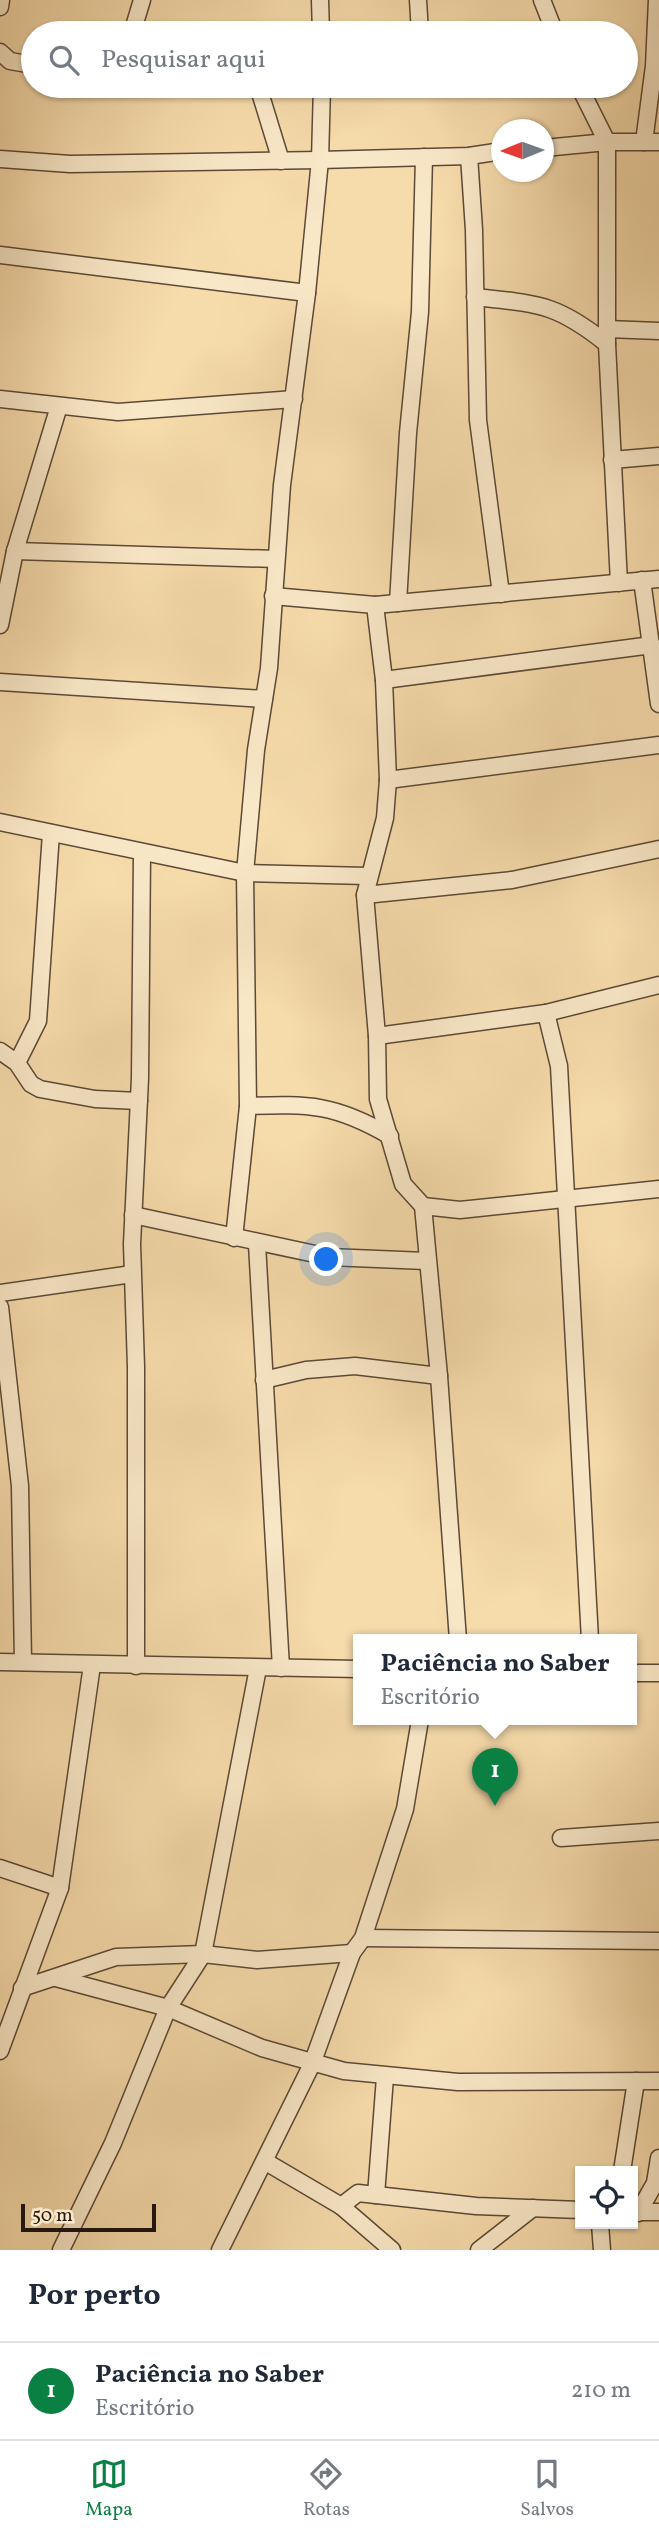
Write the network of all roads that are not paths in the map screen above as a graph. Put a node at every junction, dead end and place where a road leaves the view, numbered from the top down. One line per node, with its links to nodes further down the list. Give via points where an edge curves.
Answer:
1 (1, 0): 7 (street)
2 (142, 0): 8 (street)
3 (320, 0): 9 (street)
4 (418, 0): 10 (street)
5 (542, 0): 11 (street)
6 (657, 0): 18 (street)
7 (0, 7)
8 (136, 21)
9 (321, 21)
10 (419, 21)
11 (550, 21)
12 (0, 52): 13 (street)
13 (21, 63)
14 (262, 98): 25 (street)
15 (322, 98): 24 (street)
16 (585, 98): 17 (street)
17 (607, 142): 18 (street); 19 (street); 30 (street)
18 (652, 142)
19 (554, 147)
20 (491, 153): 21 (street)
21 (469, 156): 22 (street); 28 (street)
22 (424, 157): 24 (street); 42 (street, via 420,312)
23 (0, 159): 25 (street, via 70,164)
24 (320, 160): 25 (street); 27 (street)
25 (281, 161)
26 (0, 255): 27 (street)
27 (307, 293): 32 (street)
28 (475, 298): 30 (street, via 555,309); 40 (street, via 478,420)
29 (659, 331): 30 (street)
30 (607, 336): 35 (street)
31 (0, 399): 33 (street)
32 (295, 399): 33 (street, via 144,411); 37 (street)
33 (59, 407): 36 (street)
34 (659, 456): 35 (street)
35 (612, 460): 39 (street)
36 (15, 551): 37 (street); 44 (street)
37 (276, 559): 41 (street)
38 (651, 580): 39 (street); 45 (street)
39 (619, 583): 40 (street)
40 (501, 594): 42 (street)
41 (273, 596): 43 (street); 48 (street)
42 (398, 603): 43 (street)
43 (375, 605): 46 (street)
44 (0, 625)
45 (652, 645): 46 (street); 49 (street)
46 (384, 680): 51 (street)
47 (0, 682): 48 (street)
48 (264, 699): 56 (street)
49 (659, 704)
50 (659, 745): 51 (street)
51 (388, 780): 57 (street, via 385,818)
52 (0, 822): 53 (street)
53 (51, 833): 55 (street); 63 (street, via 38,1021)
54 (659, 849): 58 (street, via 512,880)
55 (142, 853): 56 (street); 64 (street)
56 (245, 873): 57 (street); 65 (street)
57 (368, 876): 58 (street)
58 (365, 895): 61 (street)
59 (659, 985): 60 (street)
60 (545, 1013): 61 (street); 68 (street, via 559,1066)
61 (377, 1036): 66 (street, via 378,1099)
62 (0, 1051): 63 (street)
63 (17, 1063): 64 (street, via 31,1084 40,1088 94,1099)
64 (138, 1101): 70 (street)
65 (248, 1105): 66 (street, via 312,1104 357,1117); 71 (street)
66 (390, 1136): 69 (street, via 403,1184)
67 (659, 1189): 68 (street)
68 (567, 1199): 69 (street, via 460,1210); 80 (street)
69 (423, 1206): 73 (street)
70 (133, 1216): 71 (street); 74 (street)
71 (234, 1238): 72 (street)
72 (257, 1244): 73 (street, via 348,1260); 78 (street)
73 (426, 1261): 77 (street)
74 (132, 1275): 75 (street); 84 (street)
75 (0, 1293)
76 (0, 1307): 82 (street, via 20,1486)
77 (439, 1376): 78 (street, via 355,1366); 79 (street)
78 (264, 1380): 86 (street)
79 (458, 1634)
80 (590, 1634)
81 (0, 1662): 82 (street)
82 (23, 1662): 83 (street)
83 (92, 1665): 84 (street); 94 (street)
84 (136, 1667): 85 (street)
85 (258, 1668): 86 (street); 98 (street)
86 (281, 1668): 87 (street)
87 (353, 1669)
88 (637, 1673): 89 (street)
89 (659, 1673)
90 (419, 1725): 95 (street, via 405,1809)
91 (659, 1831): 92 (street)
92 (561, 1838)
93 (0, 1868): 94 (street)
94 (60, 1888): 100 (street)
95 (363, 1938): 96 (street); 97 (street)
96 (659, 1941)
97 (352, 1953): 98 (street, via 257,1960); 104 (street)
98 (203, 1954): 99 (street, via 116,1957); 102 (street)
99 (56, 1978): 100 (street); 102 (street)
100 (22, 1989): 101 (street)
101 (7, 2007): 103 (street)
102 (168, 2008): 104 (street); 120 (street)
103 (0, 2051)
104 (312, 2064): 105 (street); 109 (street)
105 (386, 2077): 106 (street, via 458,2082); 112 (street)
106 (636, 2081): 107 (street); 110 (street)
107 (659, 2081)
108 (659, 2158): 111 (street)
109 (266, 2162): 113 (street); 121 (street)
110 (623, 2166)
111 (657, 2185): 115 (street)
112 (376, 2195): 113 (street, via 358,2193); 114 (street)
113 (341, 2206): 122 (street)
114 (533, 2208): 116 (street); 123 (street)
115 (638, 2209)
116 (575, 2210)
117 (638, 2212): 118 (street)
118 (659, 2212)
119 (600, 2229): 124 (street)
120 (67, 2248)
121 (220, 2250)
122 (391, 2250)
123 (479, 2250)
124 (602, 2250)

